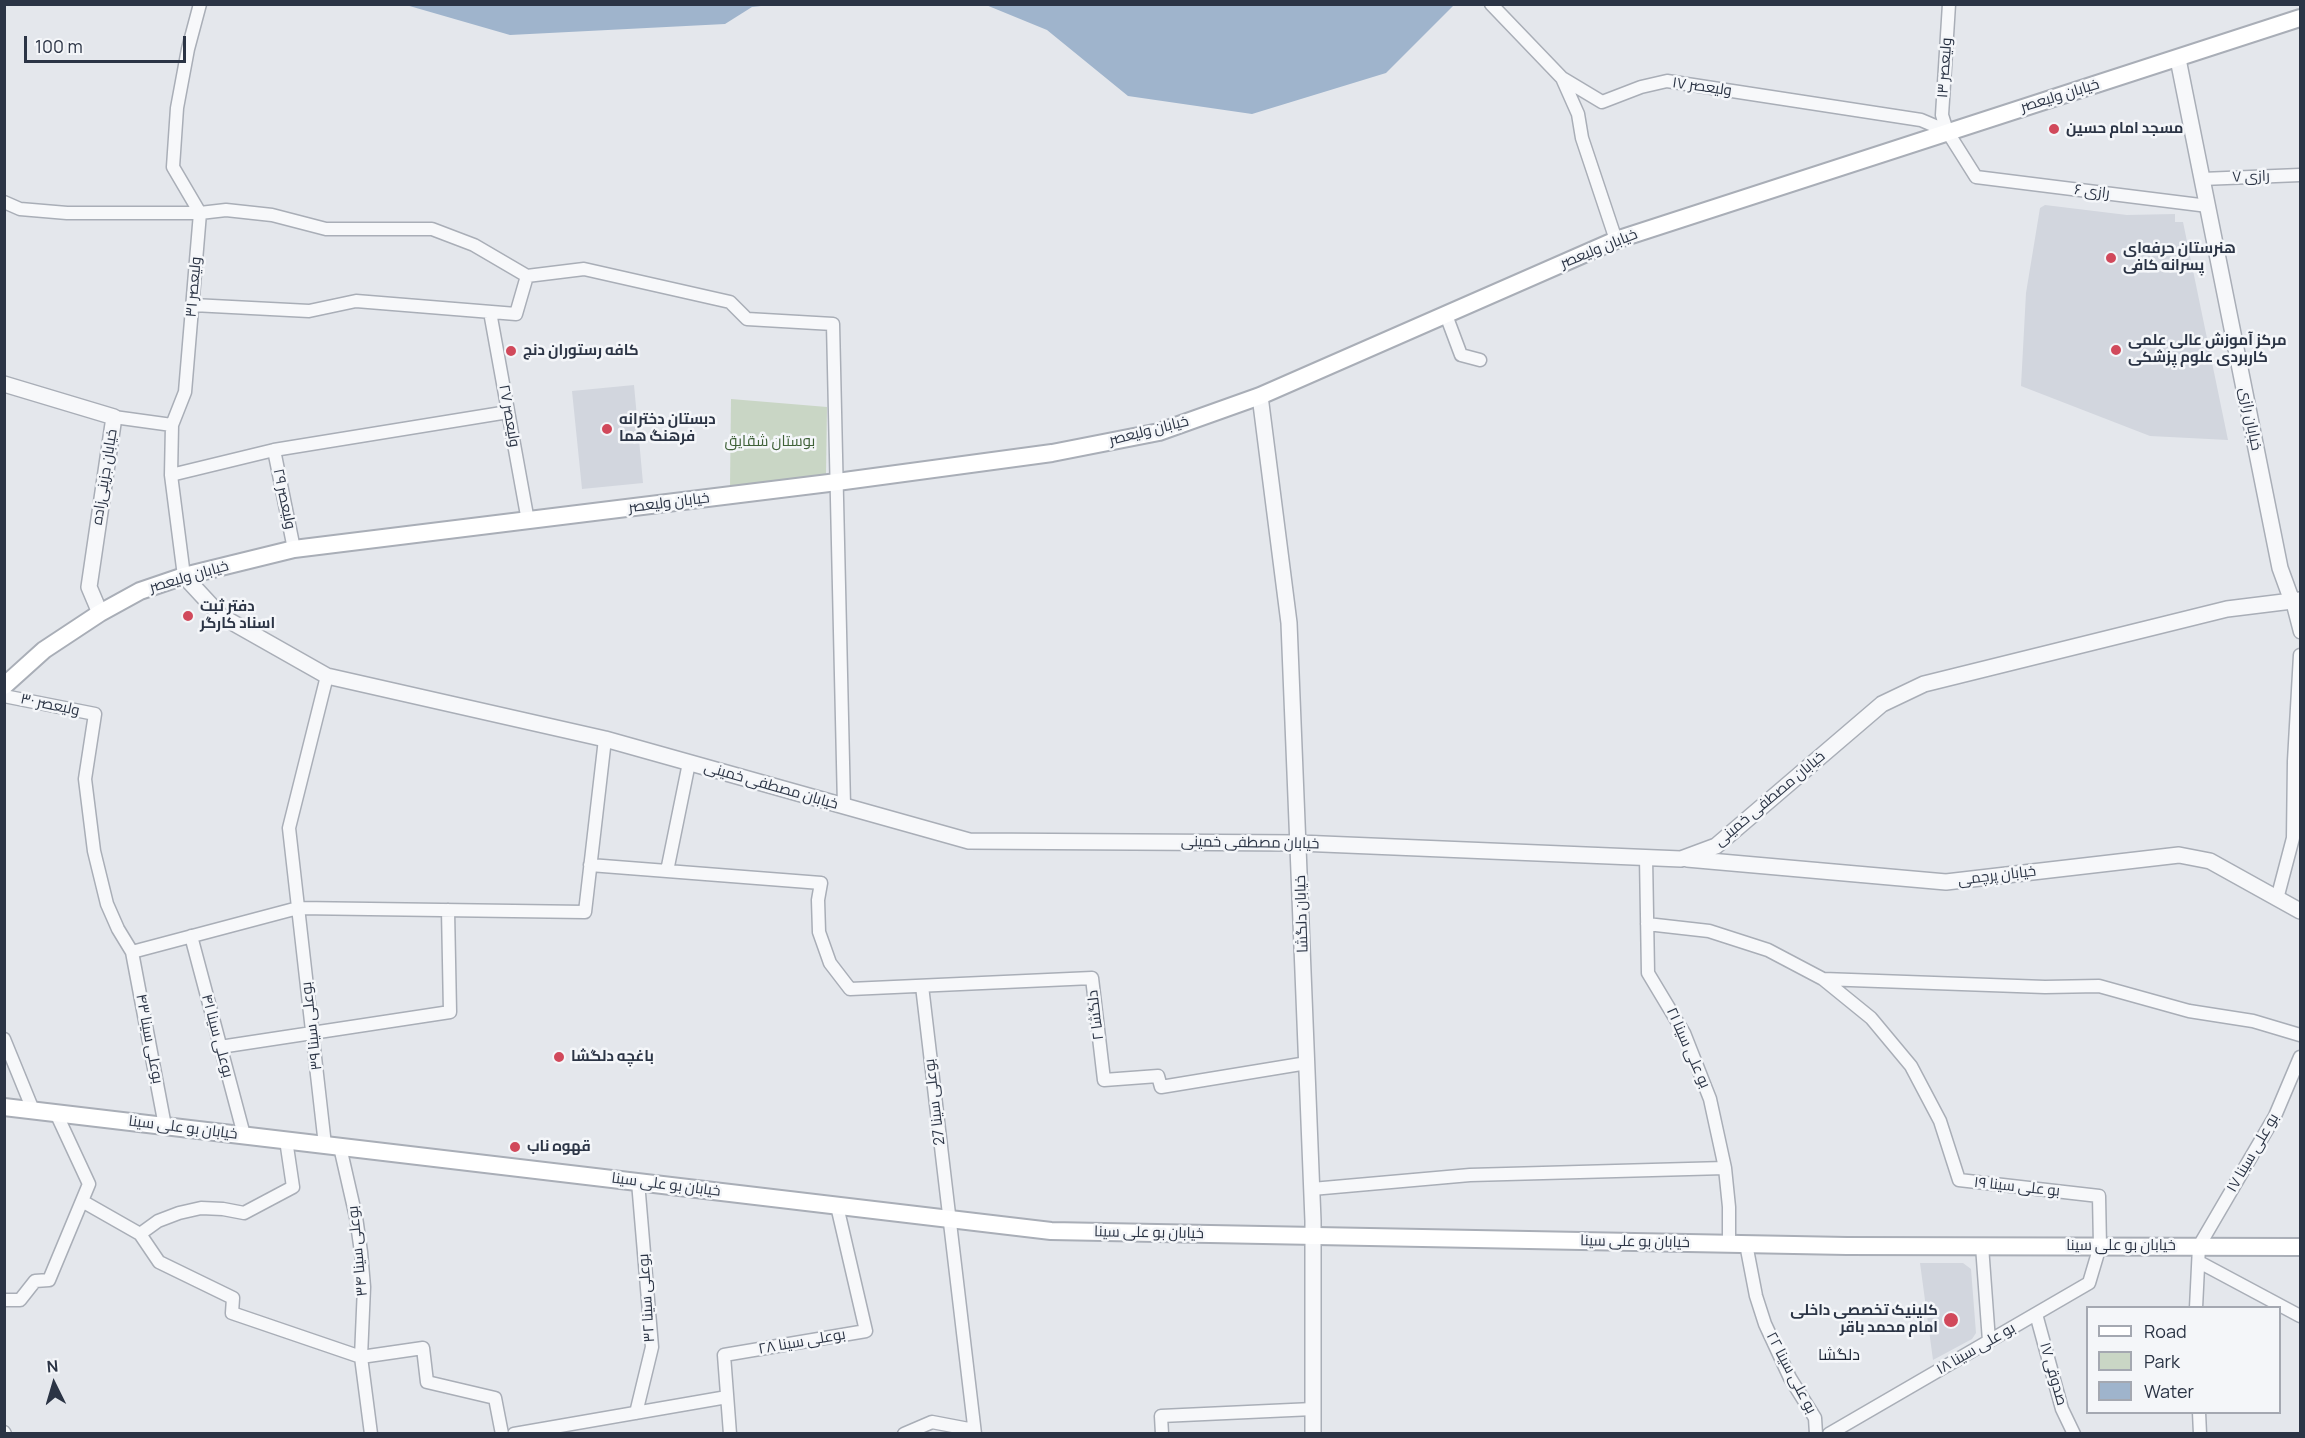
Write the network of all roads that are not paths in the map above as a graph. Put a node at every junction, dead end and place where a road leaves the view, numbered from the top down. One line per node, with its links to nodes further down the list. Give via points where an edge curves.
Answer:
1 (200, 4): 12 (street, via 177,108 173,167)
2 (1491, 4): 6 (street)
3 (1949, 4): 7 (street, ولیعصر ۱۳, via 1942,115)
4 (2301, 18): 5 (main road, خیابان ولیعصر)
5 (2178, 59): 7 (main road, خیابان ولیعصر); 9 (street, خیابان رازی)
6 (1562, 78): 7 (street, ولیعصر ۱۷, via 1602,102 1667,81 1921,120); 13 (street, via 1578,114 1582,138)
7 (1947, 131): 11 (street, رازی ۶, via 1976,177); 13 (main road, خیابان ولیعصر)
8 (2301, 175): 9 (street, رازی ۷)
9 (2202, 179): 11 (street, خیابان رازی)
10 (4, 202): 12 (street, via 20,209 67,213)
11 (2208, 206): 30 (street, خیابان رازی, via 2280,568)
12 (200, 213): 14 (street, via 226,210 272,215 326,229 432,229 474,245); 15 (street, ولیعصر ۳۱)
13 (1616, 240): 17 (main road, خیابان ولیعصر)
14 (527, 276): 16 (street, via 516,314); 26 (street, via 584,269 730,302 747,319 833,324)
15 (193, 305): 16 (street, via 309,311 356,301); 23 (street, ولیعصر ۳۱, via 185,392)
16 (490, 312): 21 (street, ولیعصر ۲۷)
17 (1446, 315): 18 (street, via 1461,355); 20 (main road, خیابان ولیعصر)
18 (1480, 360)
19 (4, 384): 22 (street, خیابان جزینی‌زاده)
20 (1260, 396): 26 (main road, خیابان ولیعصر, via 1159,432 1052,453); 41 (street, خیابان دلگشا, via 1289,623)
21 (508, 412): 24 (street); 27 (street, ولیعصر ۲۷)
22 (114, 417): 23 (street); 31 (street, خیابان جزینی‌زاده, via 89,587)
23 (172, 425): 25 (street, ولیعصر ۳۱)
24 (274, 450): 25 (street); 28 (street, ولیعصر ۲۹)
25 (171, 475): 29 (street, ولیعصر ۳۱)
26 (837, 482): 27 (main road, خیابان ولیعصر); 40 (street)
27 (528, 521): 28 (main road, خیابان ولیعصر)
28 (294, 549): 29 (main road, خیابان ولیعصر)
29 (184, 576): 31 (main road, خیابان ولیعصر, via 140,591); 34 (street, خیابان مصطفی خمینی, via 221,616)
30 (2296, 600): 32 (street); 43 (street, خیابان مصطفی خمینی, via 2227,609 1924,684 1882,704 1716,846)
31 (100, 613): 35 (main road, خیابان ولیعصر, via 44,650)
32 (2301, 632)
33 (2301, 655): 46 (street, via 2294,838)
34 (327, 676): 38 (street, خیابان مصطفی خمینی); 47 (street, بوعلی سینا ۳۹, via 289,828)
35 (4, 686)
36 (4, 696): 37 (street, ولیعصر ۳۰)
37 (95, 714): 52 (street, بوعلی سینا ۴۳, via 85,779 94,851 107,904)
38 (605, 739): 39 (street, خیابان مصطفی خمینی); 44 (street)
39 (689, 763): 40 (street, خیابان مصطفی خمینی); 45 (street)
40 (844, 806): 41 (street, خیابان مصطفی خمینی, via 969,841)
41 (1299, 843): 42 (street, خیابان مصطفی خمینی); 60 (street, خیابان دلگشا)
42 (1646, 857): 43 (street, خیابان مصطفی خمینی); 50 (street, بو علی سینا ۲۱)
43 (1681, 859): 46 (street, خیابان پرچمی, via 1946,882 2179,855 2210,861)
44 (590, 865): 45 (street); 48 (street, via 585,912)
45 (667, 871): 54 (street, دلگشا ۲, via 821,884 817,916 821,940 830,963 850,989)
46 (2277, 899): 49 (street, خیابان پرچمی)
47 (298, 908): 48 (street); 51 (street); 55 (street, بوعلی سینا ۳۹)
48 (448, 910): 55 (street, via 450,1012)
49 (2301, 911)
50 (1647, 924): 53 (street, بو علی سینا ۱۹, via 1709,931 1768,950); 68 (street, بو علی سینا ۲۱, via 1647,973 1667,1002 1698,1066 1710,1099)
51 (191, 936): 52 (street); 58 (street, بوعلی سینا ۴۱)
52 (132, 952): 64 (street, بوعلی سینا ۴۳)
53 (1823, 979): 56 (street, via 2099,986 2189,1011 2253,1021); 78 (street, بو علی سینا ۱۹, via 1871,1018 1911,1066 1941,1121 1959,1180 2099,1196)
54 (922, 986): 60 (street, دلگشا ۲, via 1092,978 1104,1080 1158,1076 1161,1087); 73 (street, بوعلی سینا 27)
55 (313, 1033): 58 (street); 67 (street, بوعلی سینا ۳۹)
56 (2301, 1035)
57 (4, 1039): 62 (street)
58 (220, 1047): 65 (street, بوعلی سینا ۴۱)
59 (2301, 1057): 80 (street, بو علی سینا ۱۷, via 2276,1116)
60 (1307, 1063): 70 (street, خیابان دلگشا)
61 (4, 1107): 62 (main road, خیابان بو علی سینا)
62 (33, 1110): 63 (main road, خیابان بو علی سینا)
63 (56, 1113): 64 (main road, خیابان بو علی سینا); 71 (street, via 89,1184)
64 (165, 1126): 65 (main road, خیابان بو علی سینا)
65 (244, 1135): 66 (main road, خیابان بو علی سینا)
66 (286, 1140): 67 (main road, خیابان بو علی سینا); 74 (street, via 293,1187 244,1213 212,1208 179,1213)
67 (332, 1146): 69 (main road, خیابان بو علی سینا); 86 (street, بوعلی سینا ۳۴, via 356,1217 361,1252)
68 (1725, 1168): 70 (street, via 1470,1175); 76 (street, بو علی سینا ۲۱)
69 (638, 1182): 72 (main road, خیابان بو علی سینا); 89 (street, بوعلی سینا ۳۲, via 652,1347)
70 (1312, 1189): 75 (street, خیابان دلگشا)
71 (82, 1201): 74 (street); 81 (street, via 49,1280 35,1281 21,1300)
72 (837, 1206): 73 (main road, خیابان بو علی سینا); 87 (street, بوعلی سینا ۲۸, via 866,1330 724,1355)
73 (949, 1219): 75 (main road, خیابان بو علی سینا, via 1051,1231); 92 (street, بوعلی سینا 27)
74 (140, 1234): 86 (street, via 159,1262 233,1298 232,1313)
75 (1313, 1236): 76 (main road, خیابان بو علی سینا); 88 (street, خیابان دلگشا)
76 (1737, 1244): 77 (main road, خیابان بو علی سینا); 100 (street, بو علی سینا ۲۲, via 1765,1324 1790,1378 1815,1418)
77 (1982, 1246): 78 (main road, خیابان بو علی سینا); 85 (street)
78 (2100, 1246): 80 (main road, خیابان بو علی سینا); 83 (street, بو علی سینا ۱۸, via 2089,1283)
79 (2301, 1247): 80 (main road, خیابان بو علی سینا)
80 (2199, 1254): 82 (street); 84 (street)
81 (4, 1300)
82 (2196, 1306)
83 (2036, 1314): 85 (street, بو علی سینا ۱۸); 102 (street, صدوقی ۱۷, via 2062,1409)
84 (2301, 1316)
85 (1989, 1341): 101 (street, بو علی سینا ۱۸)
86 (362, 1357): 93 (street, بوعلی سینا ۳۴); 94 (street, via 423,1348 428,1382 495,1398)
87 (727, 1397): 89 (street); 96 (street, بوعلی سینا ۲۸)
88 (1313, 1409): 98 (street, via 1161,1416); 99 (street, خیابان دلگشا)
89 (636, 1413): 91 (street)
90 (2199, 1414): 103 (street)
91 (568, 1429): 95 (street)
92 (974, 1432): 97 (street, via 932,1422)
93 (371, 1434)
94 (502, 1434)
95 (513, 1434)
96 (730, 1434)
97 (904, 1434)
98 (1162, 1434)
99 (1313, 1434)
100 (1816, 1434)
101 (1829, 1434)
102 (2074, 1434)
103 (2200, 1434)

